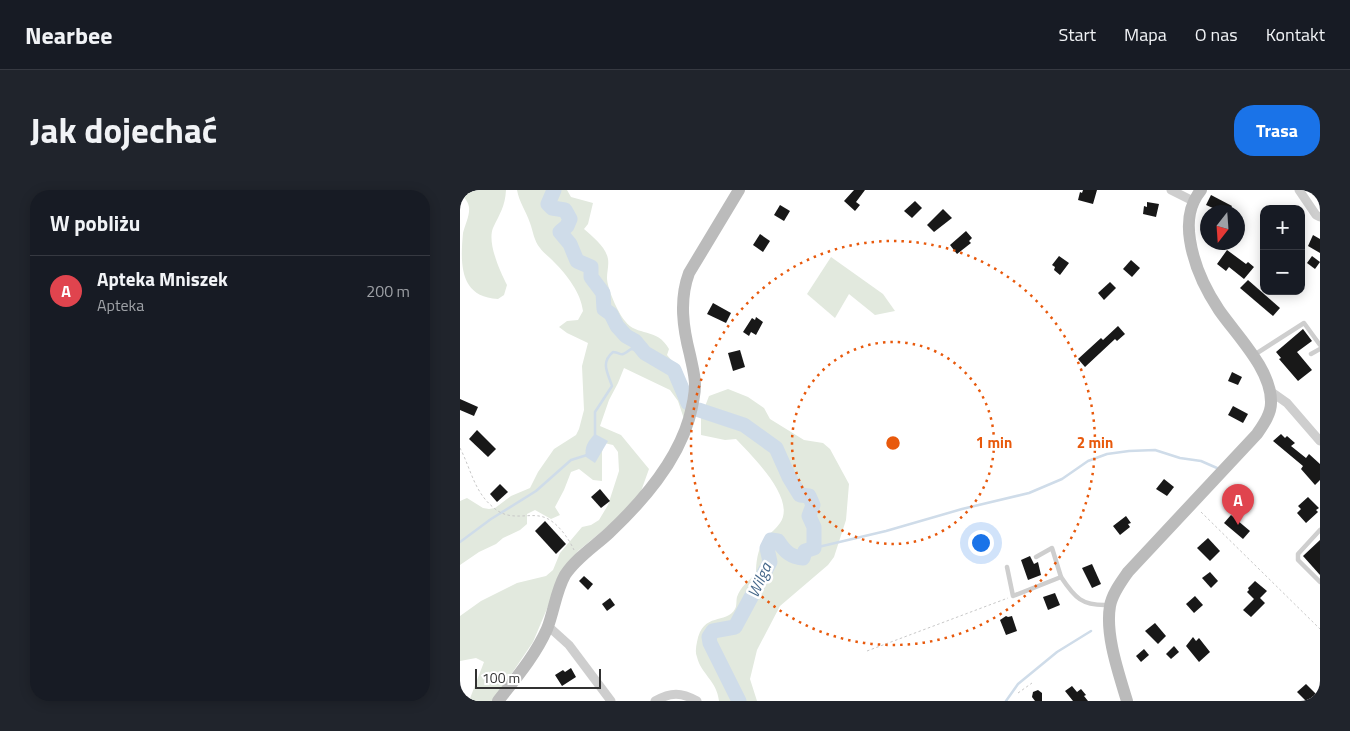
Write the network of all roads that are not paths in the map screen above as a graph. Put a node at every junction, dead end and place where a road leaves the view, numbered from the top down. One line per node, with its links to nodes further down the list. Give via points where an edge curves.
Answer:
1 (739, 190): 19 (street, via 689,273 683,294 684,324 696,385 689,420 674,455 645,495 565,575)
2 (1171, 190): 5 (street)
3 (1201, 190): 5 (street)
4 (1299, 190): 6 (street)
5 (1193, 201): 10 (street, via 1188,224 1191,248 1201,279)
6 (1320, 217)
7 (1320, 345): 10 (lane, via 1304,323)
8 (1320, 349): 9 (lane)
9 (1311, 354)
10 (1253, 355): 11 (street)
11 (1270, 391): 12 (street, via 1288,403); 18 (street, via 1270,411 1257,434 1128,572)
12 (1320, 441)
13 (1320, 530): 17 (lane, via 1298,554 1298,560)
14 (1036, 557): 16 (lane, via 1052,548)
15 (1007, 567): 16 (lane, via 1013,596)
16 (1061, 577): 18 (lane, via 1073,595 1082,601)
17 (1320, 582)
18 (1110, 605): 24 (street, via 1110,637)
19 (548, 626): 20 (street, via 535,652); 21 (street, via 568,645)
20 (498, 701)
21 (611, 701)
22 (655, 701): 23 (street, via 684,694)
23 (697, 701)
24 (1127, 701)

